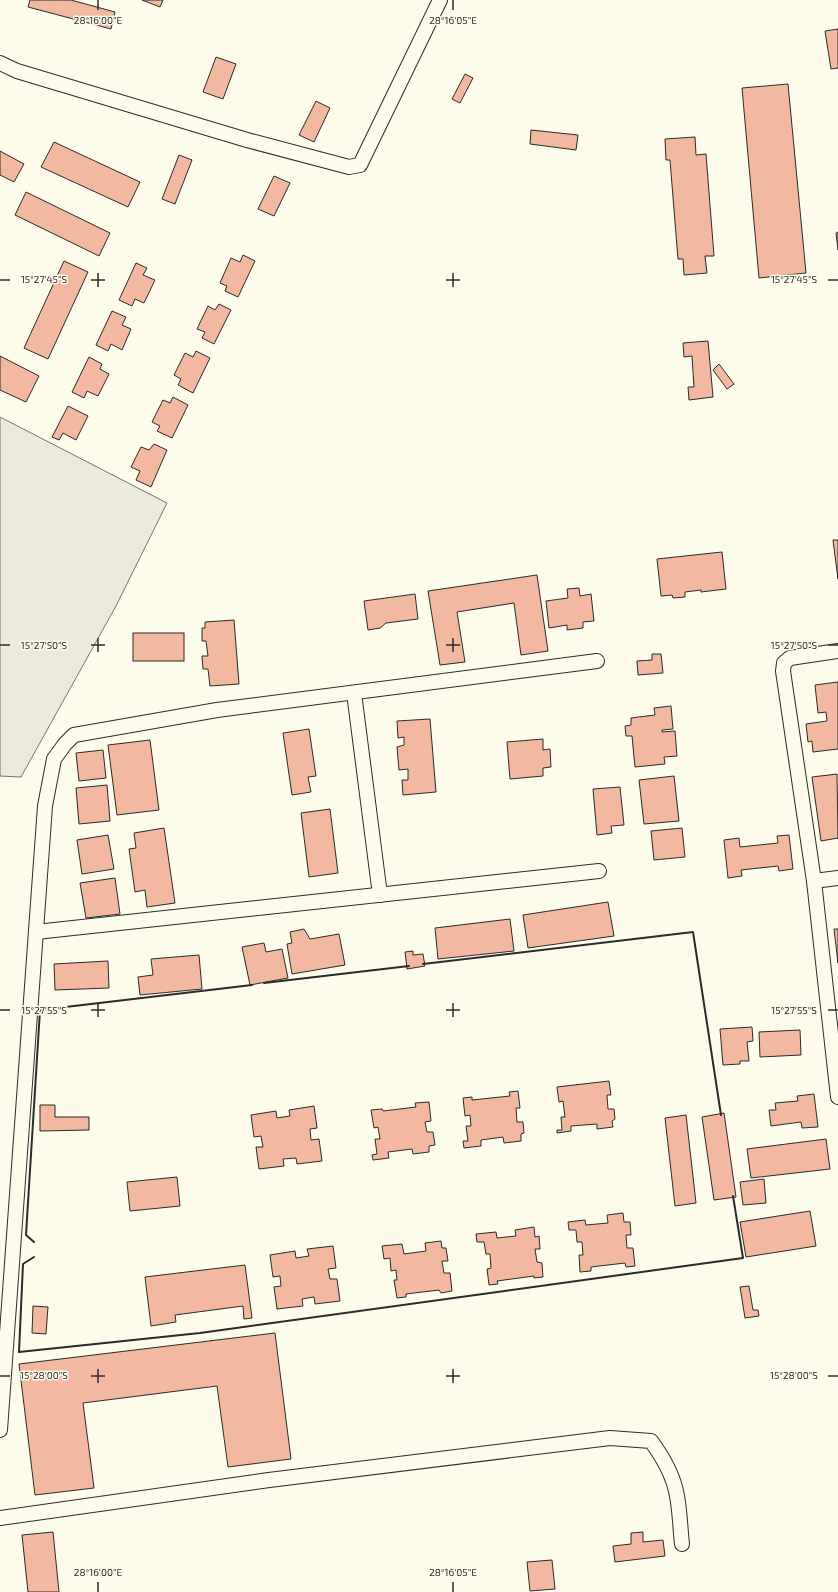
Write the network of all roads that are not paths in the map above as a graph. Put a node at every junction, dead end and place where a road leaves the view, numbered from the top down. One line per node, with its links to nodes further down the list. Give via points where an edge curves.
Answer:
1 (440, 0): 2 (street, via 360,166 349,167 247,140 17,71)
2 (0, 63)
3 (838, 651): 8 (street, via 790,658 784,663 783,671)
4 (597, 662): 5 (street)
5 (354, 693): 9 (street); 10 (street, via 217,710 74,735 54,759 44,806)
6 (599, 871): 9 (street)
7 (838, 878): 8 (street)
8 (814, 881): 11 (street)
9 (380, 895): 10 (street)
10 (36, 932): 12 (street)
11 (838, 1097)
12 (0, 1430)
13 (0, 1518): 14 (street, via 269,1480 610,1438 651,1441 660,1454 676,1491)
14 (682, 1544)

